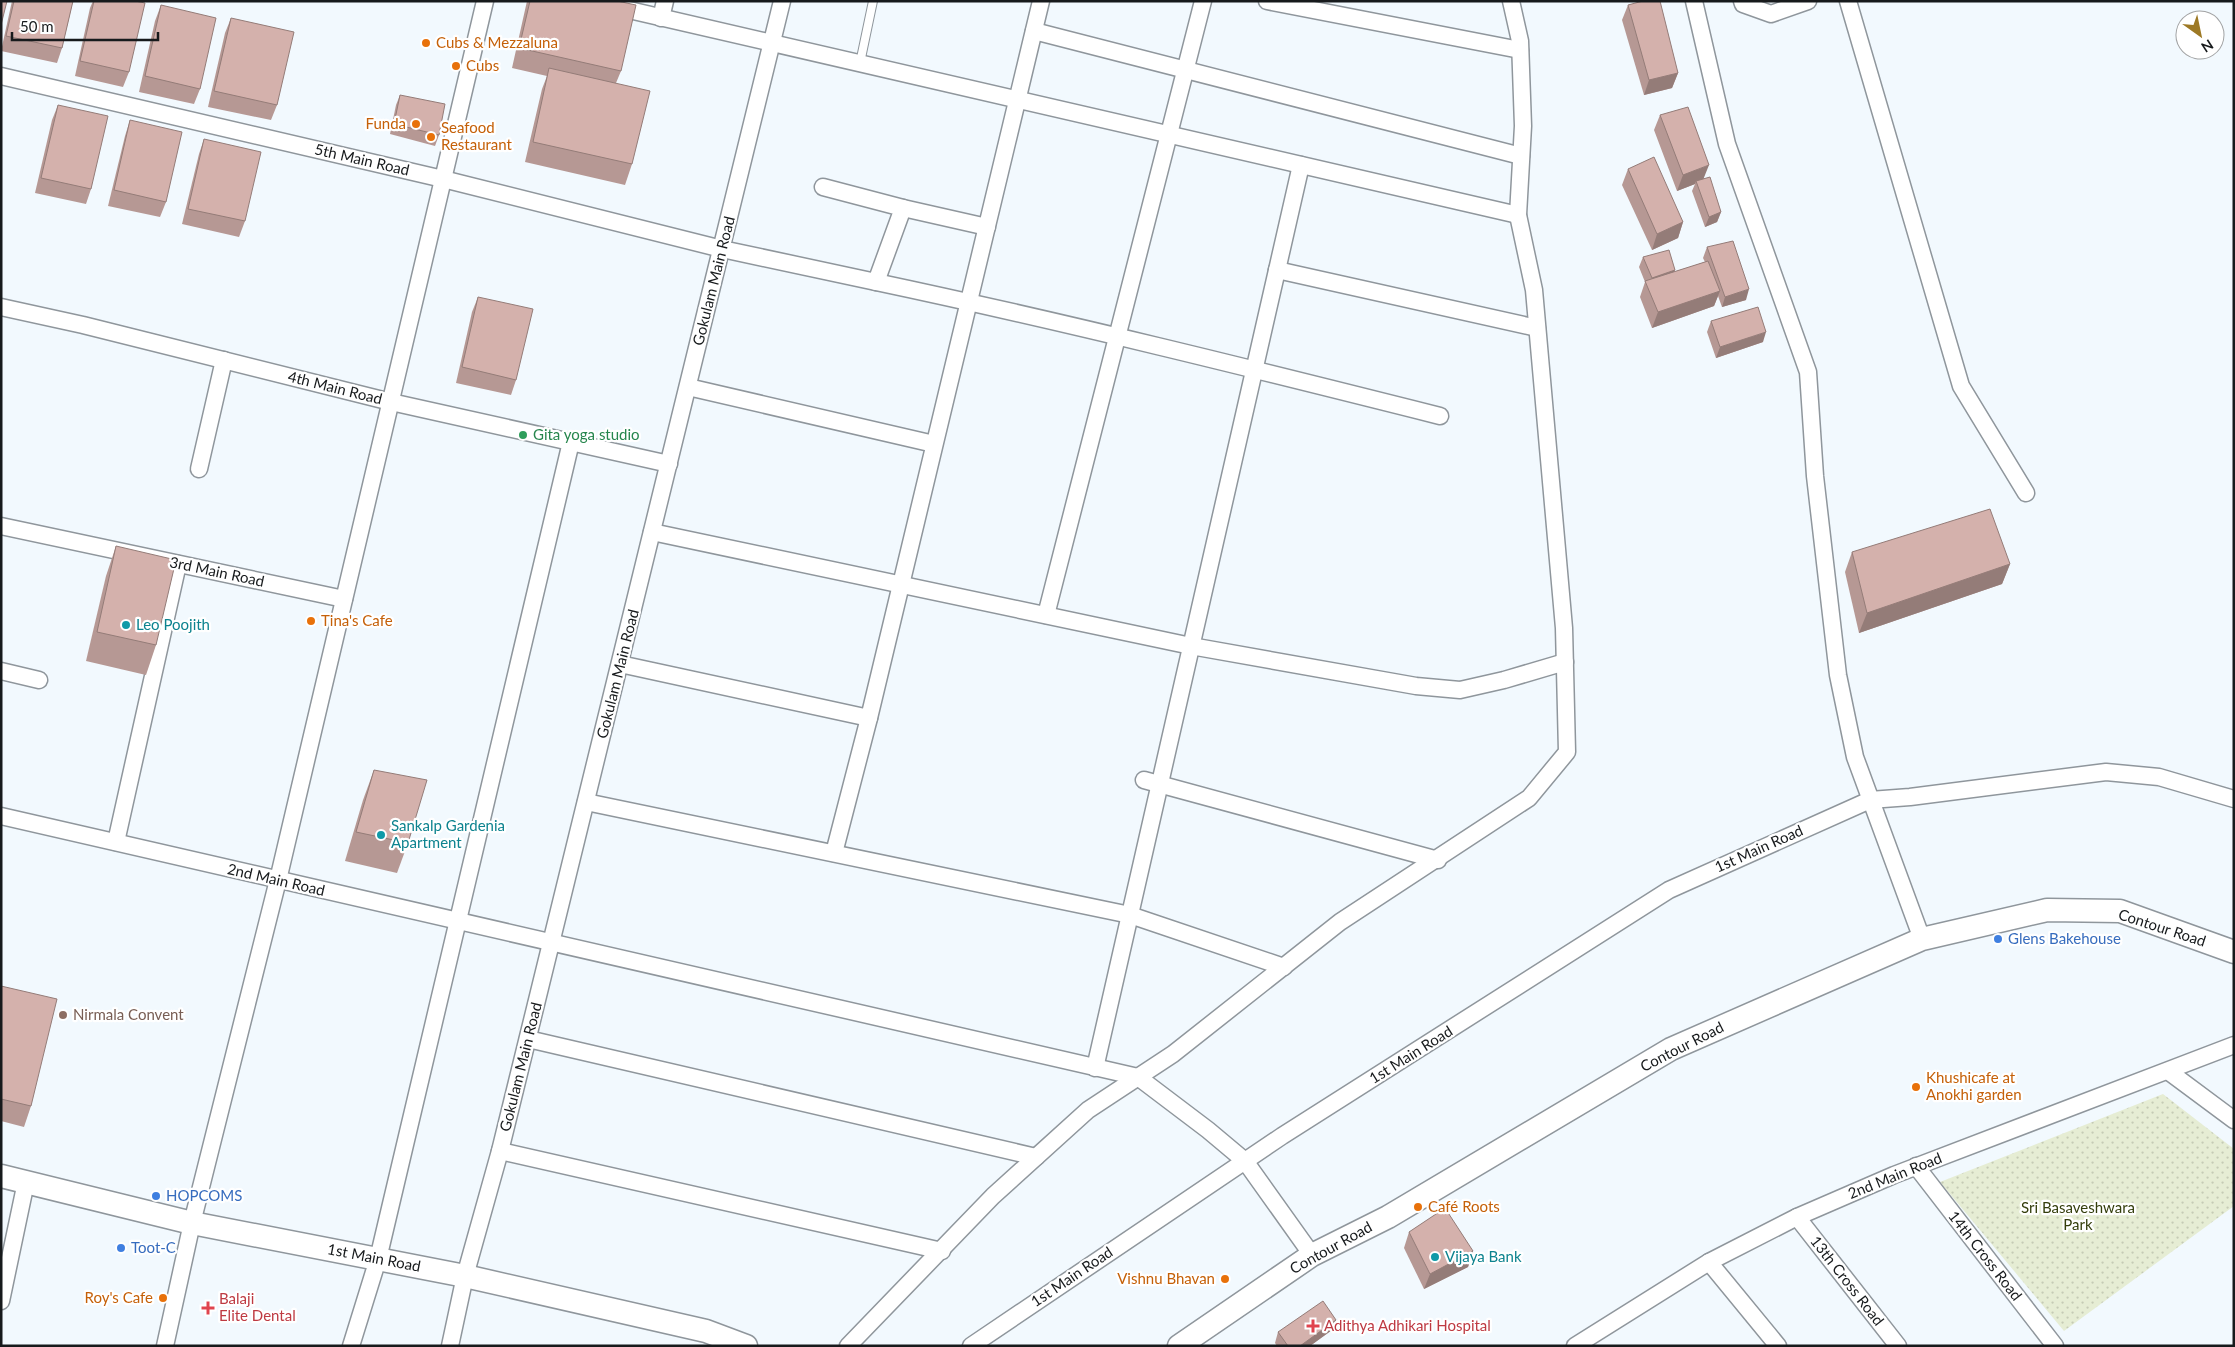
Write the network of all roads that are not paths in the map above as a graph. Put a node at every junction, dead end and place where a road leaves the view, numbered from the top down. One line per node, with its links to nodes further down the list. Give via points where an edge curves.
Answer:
1 (485, 1): 25 (street)
2 (590, 1): 14 (street)
3 (665, 1): 14 (street)
4 (782, 1): 16 (street, Gokulam Main Road)
5 (872, 1): 18 (lane)
6 (1041, 1): 15 (street)
7 (1203, 1): 19 (street)
8 (1267, 1): 17 (street)
9 (1511, 1): 17 (street)
10 (1694, 1): 61 (street, via 1727,144 1808,372 1815,476 1838,675 1855,757)
11 (1742, 1): 12 (street, via 1771,14)
12 (1808, 1)
13 (1848, 1): 46 (street, via 1961,386)
14 (660, 18): 16 (street)
15 (1034, 31): 19 (street); 21 (street)
16 (773, 43): 18 (street); 30 (street, Gokulam Main Road)
17 (1520, 50): 23 (street)
18 (860, 63): 21 (street)
19 (1185, 70): 22 (street); 23 (street)
20 (1, 76): 25 (street, 5th Main Road)
21 (1018, 100): 22 (street); 29 (street)
22 (1169, 135): 24 (street); 36 (street)
23 (1521, 156): 28 (street)
24 (1301, 165): 28 (street); 31 (street)
25 (443, 179): 30 (street, 5th Main Road); 40 (street)
26 (823, 187): 27 (street)
27 (903, 208): 29 (street); 32 (street)
28 (1518, 215): 35 (street, via 1534,290)
29 (986, 227): 33 (street)
30 (722, 249): 32 (street, 5th Main Road); 39 (street, Gokulam Main Road)
31 (1277, 270): 35 (street); 38 (street)
32 (876, 282): 33 (street, 5th Main Road)
33 (968, 302): 36 (street, 5th Main Road); 43 (street)
34 (1, 307): 37 (street, 4th Main Road)
35 (1537, 328): 54 (street)
36 (1118, 337): 38 (street, 5th Main Road); 52 (street)
37 (224, 360): 40 (street, 4th Main Road); 45 (street)
38 (1254, 369): 41 (street, 5th Main Road); 53 (street)
39 (688, 387): 43 (street); 44 (street, Gokulam Main Road)
40 (390, 402): 42 (street, 4th Main Road); 51 (street)
41 (1440, 416)
42 (570, 442): 44 (street, 4th Main Road); 69 (street)
43 (934, 444): 50 (street)
44 (669, 464): 48 (street, Gokulam Main Road)
45 (199, 469)
46 (2026, 493)
47 (1, 526): 49 (street, 3rd Main Road)
48 (652, 532): 50 (street); 55 (street, Gokulam Main Road)
49 (178, 564): 51 (street, 3rd Main Road); 64 (street)
50 (900, 585): 52 (street); 58 (street)
51 (344, 599): 67 (street)
52 (1046, 615): 53 (street)
53 (1191, 646): 54 (street, via 1416,686 1460,690); 59 (street)
54 (1565, 662): 66 (street, via 1567,752 1529,798)
55 (620, 664): 58 (street); 62 (street, Gokulam Main Road)
56 (1, 671): 57 (street)
57 (39, 680)
58 (869, 718): 65 (street)
59 (1152, 781): 66 (street); 68 (street)
60 (2234, 799): 61 (street, 1st Main Road, via 2159,778 2106,772)
61 (1870, 800): 70 (street); 82 (street, 1st Main Road, via 1669,890)
62 (586, 802): 65 (street); 71 (street, Gokulam Main Road)
63 (1, 816): 64 (street, 2nd Main Road)
64 (116, 842): 67 (street, 2nd Main Road)
65 (834, 854): 68 (street, via 1048,892)
66 (1438, 860): 73 (street, via 1340,922)
67 (278, 880): 69 (street, 2nd Main Road); 87 (street)
68 (1130, 915): 73 (street); 76 (street)
69 (457, 921): 71 (street, 2nd Main Road); 90 (street)
70 (1922, 939): 72 (main road, Contour Road, via 2047,910 2120,912); 89 (main road, Contour Road, via 1670,1049 1388,1217)
71 (552, 942): 74 (street, Gokulam Main Road); 76 (street, 2nd Main Road)
72 (2234, 952)
73 (1284, 967): 78 (street, via 1173,1054)
74 (528, 1039): 80 (street, Gokulam Main Road); 81 (street)
75 (2234, 1045): 77 (street, 2nd Main Road)
76 (1095, 1068): 78 (street, 2nd Main Road)
77 (2168, 1071): 79 (street); 83 (street, 2nd Main Road)
78 (1138, 1077): 81 (street, via 1088,1110); 82 (street)
79 (2234, 1120)
80 (500, 1151): 88 (street); 92 (street, Gokulam Main Road)
81 (1036, 1157): 88 (street, via 993,1196)
82 (1245, 1161): 89 (street); 100 (street, 1st Main Road)
83 (1916, 1166): 86 (street, 2nd Main Road); 105 (street, 14th Cross Road)
84 (1, 1176): 85 (main road, 1st Main Road)
85 (26, 1182): 87 (main road, 1st Main Road); 93 (street)
86 (1797, 1217): 91 (street, 2nd Main Road); 104 (street, 13th Cross Road)
87 (192, 1223): 90 (main road, 1st Main Road); 95 (street)
88 (942, 1252): 99 (street)
89 (1312, 1255): 101 (main road, Contour Road)
90 (378, 1259): 92 (main road, 1st Main Road); 96 (street)
91 (1709, 1262): 94 (street, 2nd Main Road); 103 (street)
92 (465, 1276): 97 (street, Gokulam Main Road); 98 (main road, 1st Main Road, via 706,1331)
93 (1, 1301)
94 (1597, 1341): 102 (street, 2nd Main Road)
95 (165, 1346)
96 (351, 1346)
97 (450, 1346)
98 (746, 1346)
99 (848, 1346)
100 (971, 1346)
101 (1179, 1346)
102 (1575, 1346)
103 (1778, 1346)
104 (1898, 1346)
105 (2055, 1346)

